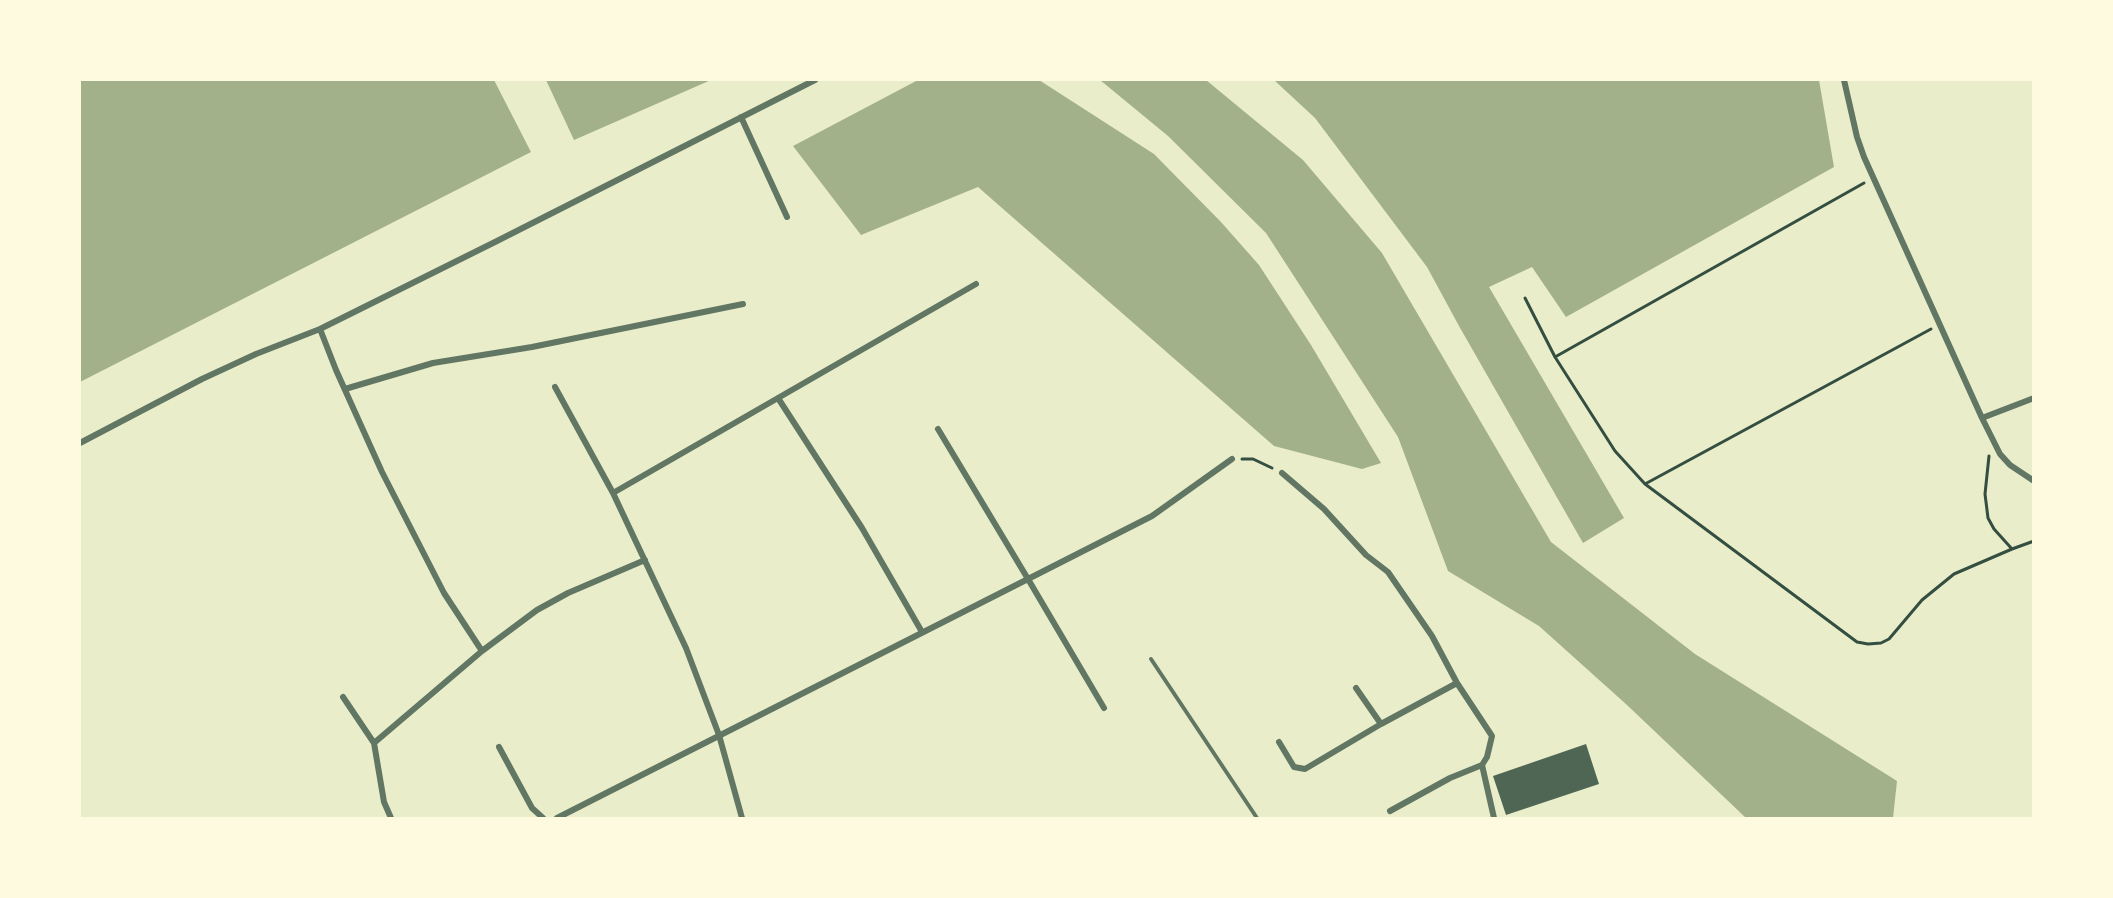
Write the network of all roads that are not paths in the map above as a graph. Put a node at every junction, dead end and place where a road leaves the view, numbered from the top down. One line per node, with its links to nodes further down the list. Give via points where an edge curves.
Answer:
1 (815, 80): 3 (street)
2 (1844, 80): 12 (street, via 1857,137 1873,177)
3 (741, 117): 4 (street); 7 (street)
4 (787, 217)
5 (976, 284): 10 (street)
6 (743, 304): 9 (street, via 433,363)
7 (320, 329): 9 (street); 14 (street, via 202,379)
8 (555, 387): 18 (street)
9 (345, 389): 22 (street, via 444,593)
10 (778, 398): 18 (street); 21 (street, via 862,528)
11 (2034, 398): 12 (street)
12 (1982, 418): 17 (street, via 2000,454)
13 (938, 429): 20 (street)
14 (80, 443)
15 (1232, 459): 20 (street, via 1152,516)
16 (1282, 473): 24 (street, via 1388,573 1432,636)
17 (2034, 481)
18 (613, 493): 19 (street)
19 (645, 560): 22 (street, via 537,610); 29 (street, via 686,648)
20 (1028, 579): 21 (street); 27 (street)
21 (922, 632): 29 (street)
22 (482, 651): 31 (street)
23 (1151, 659): 39 (lane)
24 (1457, 683): 28 (street); 33 (street, via 1492,736)
25 (1356, 688): 28 (street)
26 (343, 698): 31 (street)
27 (1104, 708)
28 (1381, 724): 30 (street, via 1305,769 1294,766)
29 (719, 735): 37 (street); 38 (street)
30 (1279, 742)
31 (374, 743): 35 (street, via 384,802)
32 (500, 747): 36 (street, via 532,808)
33 (1482, 765): 34 (street); 40 (street)
34 (1390, 811)
35 (392, 819)
36 (543, 819)
37 (557, 819)
38 (742, 819)
39 (1257, 819)
40 (1494, 819)

